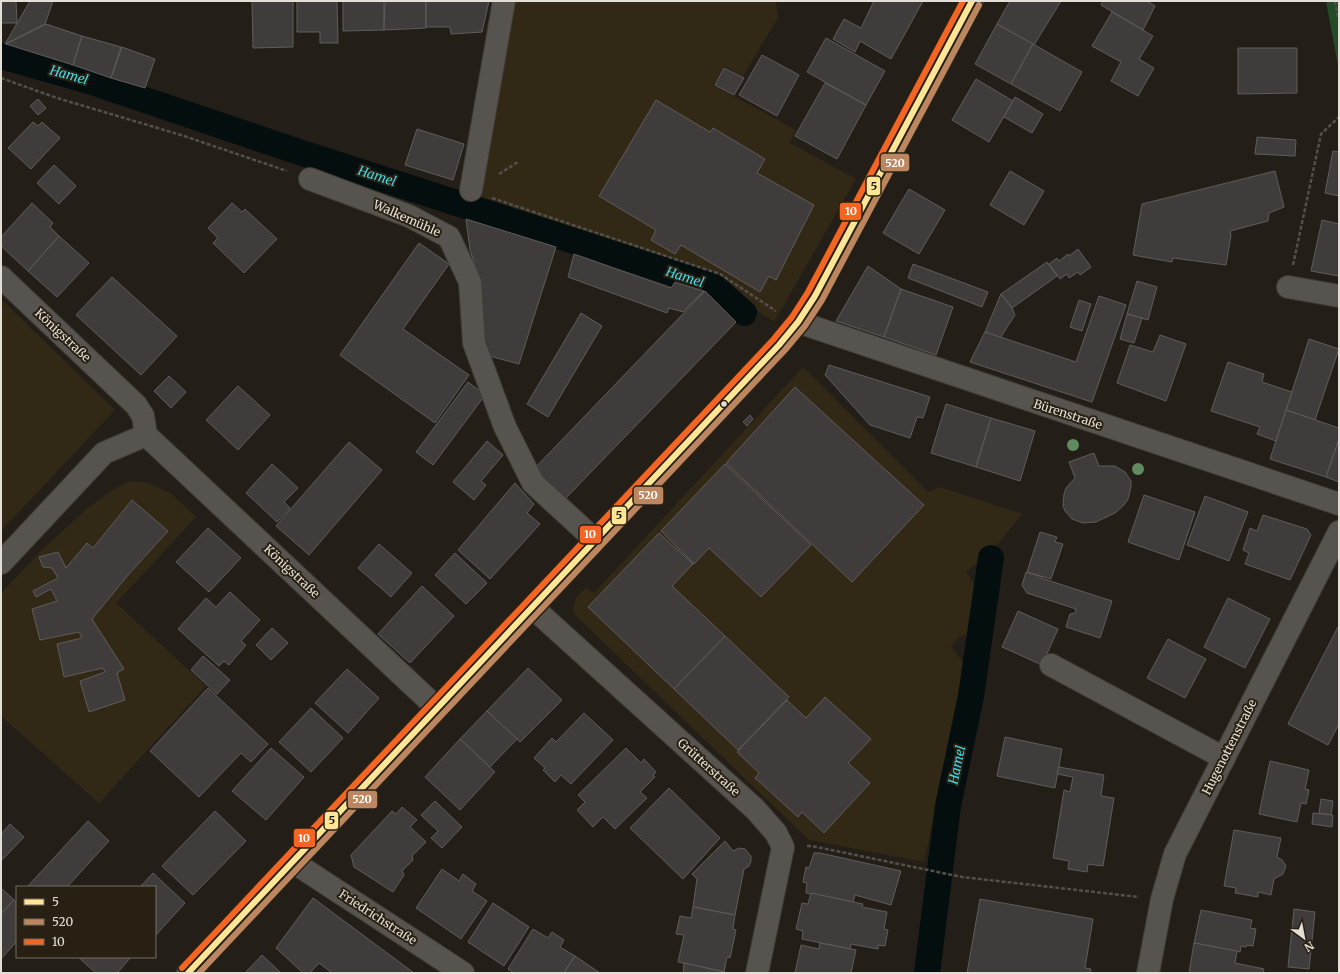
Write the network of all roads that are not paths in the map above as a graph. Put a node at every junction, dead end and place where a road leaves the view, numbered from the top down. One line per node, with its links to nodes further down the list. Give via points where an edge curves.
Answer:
1 (504, 1): 4 (street)
2 (972, 1): 8 (main road, via 815,296)
3 (310, 179): 12 (street, Walkemühle, via 409,216 449,237 470,282 474,344 505,426 533,483)
4 (471, 190)
5 (1, 276): 9 (street, Königstraße, via 136,405 143,416)
6 (1288, 287): 7 (street)
7 (1339, 296)
8 (798, 322): 10 (street, Bürenstraße); 12 (main road)
9 (146, 435): 13 (street, via 104,453); 16 (street, Königstraße)
10 (1339, 504)
11 (1339, 532): 17 (street, Hugenottenstraße)
12 (595, 540): 14 (main road)
13 (1, 563)
14 (532, 607): 16 (main road); 21 (street, Grütterstraße, via 755,809 776,833 783,847)
15 (1051, 664): 17 (street)
16 (437, 708): 18 (main road)
17 (1224, 758): 22 (street, Hugenottenstraße, via 1175,854 1162,900)
18 (292, 862): 19 (main road); 20 (street, Friedrichstraße)
19 (188, 973)
20 (463, 973)
21 (757, 973)
22 (1148, 973)

